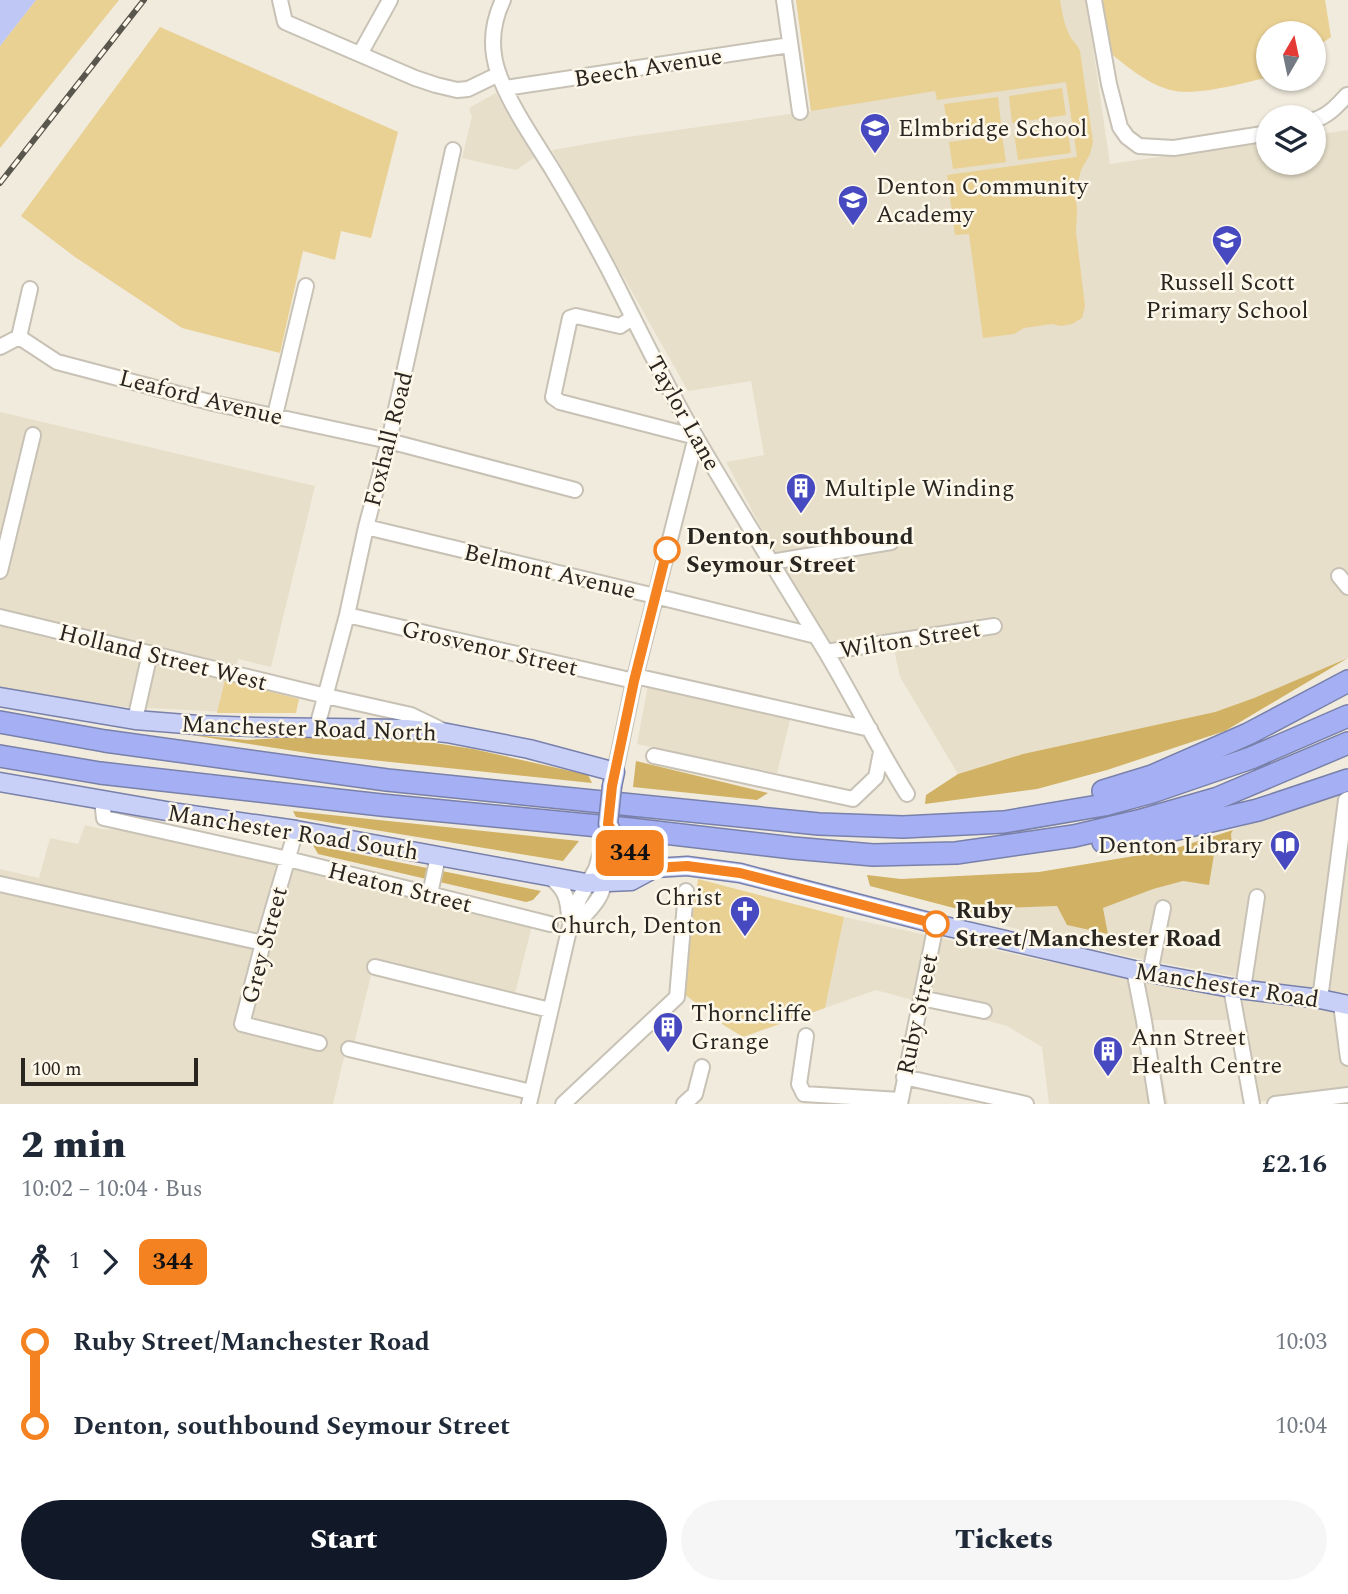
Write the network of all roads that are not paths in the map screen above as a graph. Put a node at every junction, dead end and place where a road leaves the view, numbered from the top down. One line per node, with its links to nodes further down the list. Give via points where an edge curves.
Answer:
1 (279, 0): 7 (street, via 285,22)
2 (390, 0): 7 (street)
3 (503, 0): 8 (street, Taylor Lane, via 493,43)
4 (784, 0): 6 (street)
5 (1094, 0): 13 (street, via 1109,84 1127,137 1139,146 1174,148)
6 (790, 45): 9 (street, Beech Avenue); 11 (street)
7 (360, 54): 8 (street, via 457,90)
8 (499, 74): 9 (street, Taylor Lane)
9 (505, 88): 17 (street, Taylor Lane)
10 (1347, 95): 12 (street)
11 (800, 112)
12 (1326, 114)
13 (1256, 135)
14 (453, 150): 23 (street, Foxhall Road)
15 (306, 286): 20 (street)
16 (30, 289): 18 (street)
17 (632, 318): 22 (street, Taylor Lane); 22 (street, via 620,326 570,318 553,397)
18 (19, 337): 19 (street); 20 (street, Leaford Avenue, via 57,362)
19 (0, 347)
20 (275, 415): 23 (street, Leaford Avenue)
21 (33, 435): 28 (street)
22 (696, 437): 27 (street, Taylor Lane); 29 (street)
23 (389, 442): 24 (street, Leaford Avenue); 25 (street, Foxhall Road)
24 (575, 490)
25 (366, 527): 29 (street, Belmont Avenue); 30 (street, Foxhall Road)
26 (891, 542): 27 (street)
27 (771, 562): 33 (street, Taylor Lane)
28 (0, 571)
29 (655, 596): 33 (street, Belmont Avenue); 36 (street)
30 (347, 615): 36 (street, Grosvenor Street); 38 (street, Foxhall Road)
31 (0, 617): 35 (street, Holland Street West)
32 (994, 626): 34 (street, Wilton Street)
33 (816, 636): 34 (street, Taylor Lane)
34 (826, 652): 44 (street, Taylor Lane)
35 (150, 653): 38 (street, Holland Street West); 41 (street)
36 (635, 679): 44 (street, Grosvenor Street); 50 (street)
37 (1348, 681): 56 (highway, via 1248,734 1152,776)
38 (326, 696): 43 (street, Foxhall Road); 45 (street, Holland Street West, via 411,715)
39 (0, 697): 41 (main road, Manchester Road North)
40 (1348, 716): 56 (highway, via 1251,758 1152,792 1104,805)
41 (135, 720): 43 (main road, Manchester Road North)
42 (0, 722): 56 (highway, via 387,780 805,822 903,827)
43 (317, 727): 45 (main road, Manchester Road North)
44 (870, 729): 47 (street, Taylor Lane)
45 (447, 733): 50 (main road, Manchester Road North, via 529,749)
46 (1348, 743): 59 (highway, via 1218,798 1074,836)
47 (881, 752): 49 (street, via 876,777 853,799); 53 (street, Taylor Lane)
48 (0, 756): 59 (highway, via 127,776 793,848 873,855)
49 (654, 756)
50 (613, 779): 58 (main road, bridge, via 608,824)
51 (1348, 780): 59 (highway, via 1258,810 1160,833 1086,845)
52 (0, 782): 55 (main road, Manchester Road South)
53 (907, 794)
54 (1348, 799): 78 (street)
55 (102, 800): 57 (main road, Manchester Road South); 61 (street, Heaton Street, via 104,818)
56 (1004, 821)
57 (296, 830): 60 (main road, Manchester Road South); 61 (street, Grey Street)
58 (612, 843): 62 (main road); 64 (street)
59 (988, 850)
60 (438, 856): 63 (main road, Manchester Road South); 67 (street)
61 (288, 859): 67 (street, Heaton Street); 73 (street, Grey Street)
62 (651, 865): 64 (main road, Manchester Road, via 631,881); 71 (main road, Manchester Road, via 740,873)
63 (549, 876): 64 (main road, Manchester Road South); 72 (street, via 567,898)
64 (595, 878): 72 (street, via 579,899)
65 (0, 884): 73 (street)
66 (686, 891): 91 (street, via 677,998)
67 (430, 894): 70 (street, Heaton Street)
68 (1257, 897): 76 (street)
69 (1163, 908): 75 (street)
70 (550, 924)
71 (936, 924): 75 (main road, Manchester Road); 77 (street, Ruby Street)
72 (569, 930): 80 (street)
73 (263, 943): 83 (street, Grey Street, via 242,1024)
74 (375, 967): 80 (street)
75 (1142, 971): 76 (main road, Manchester Road); 94 (street, via 1144,1021)
76 (1237, 989): 78 (main road, Manchester Road); 95 (street)
77 (921, 998): 81 (street); 87 (street, Ruby Street)
78 (1320, 999): 79 (main road, Manchester Road)
79 (1344, 1004): 85 (street)
80 (551, 1010): 89 (street)
81 (984, 1011)
82 (806, 1036): 90 (street, via 799,1084 804,1094)
83 (319, 1043)
84 (349, 1049): 89 (street)
85 (1348, 1058)
86 (702, 1067): 92 (street, via 695,1094)
87 (904, 1077): 90 (street, Ruby Street); 93 (street)
88 (1348, 1095): 96 (street)
89 (530, 1098)
90 (900, 1102)
91 (563, 1104)
92 (684, 1104)
93 (1026, 1104)
94 (1157, 1104)
95 (1252, 1104)
96 (1275, 1104)

